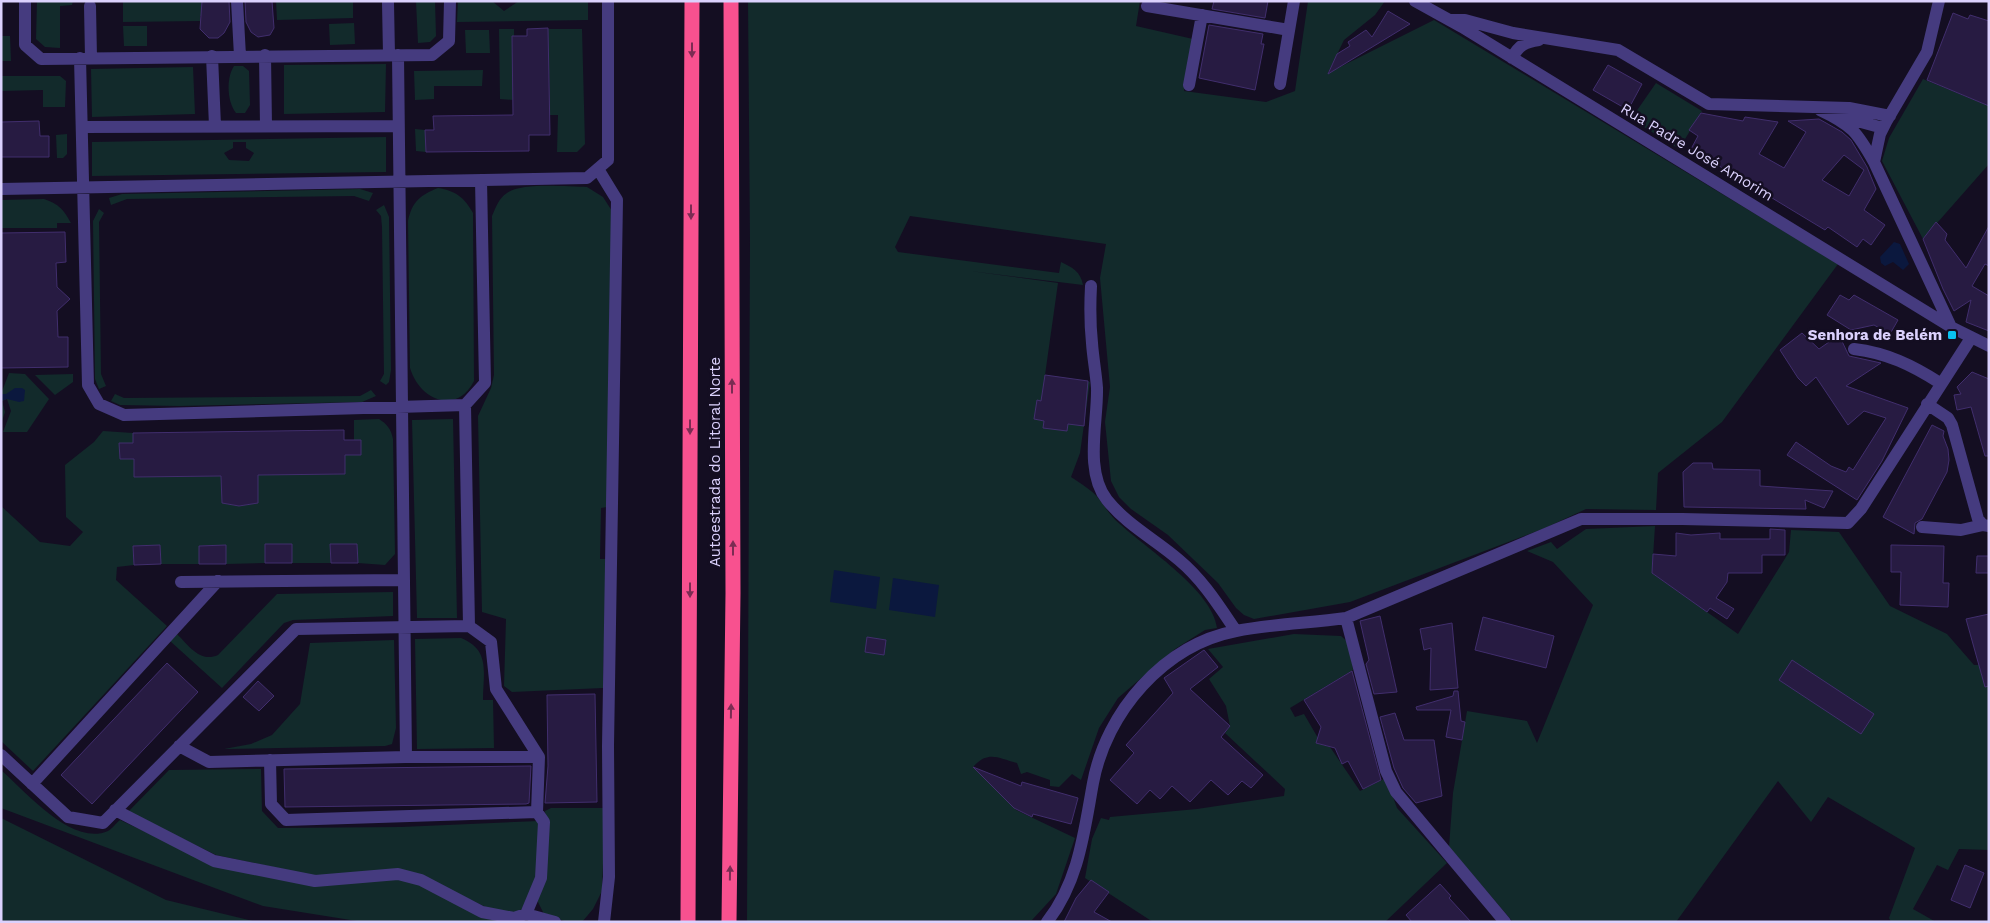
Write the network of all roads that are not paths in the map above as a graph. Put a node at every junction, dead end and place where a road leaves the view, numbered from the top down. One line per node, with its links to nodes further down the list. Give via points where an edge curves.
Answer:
1 (25, 1): 23 (street, via 25,45 41,59)
2 (237, 1): 22 (street)
3 (450, 1): 20 (street, via 449,41 432,55)
4 (608, 1): 35 (street, via 608,160)
5 (692, 1): 69 (highway, Autoestrada do Litoral Norte, one-way to 69)
6 (731, 1): 70 (highway, Autoestrada do Litoral Norte, one-way to 6, via 733,593)
7 (1294, 1): 15 (street)
8 (1415, 1): 14 (street, Rua Padre José Amorim)
9 (1939, 1): 28 (street, via 1927,52)
10 (388, 3): 20 (street)
11 (90, 6): 23 (street)
12 (1147, 6): 13 (street)
13 (1202, 15): 15 (street); 26 (street)
14 (1448, 20): 16 (street, via 1482,23); 18 (street, Rua Padre José Amorim)
15 (1289, 30): 25 (street)
16 (1513, 33): 17 (street); 18 (street, via 1504,35)
17 (1546, 39): 24 (street, via 1524,43); 27 (street, via 1618,50 1709,104)
18 (1494, 47): 24 (street, Rua Padre José Amorim)
19 (265, 55): 20 (street); 22 (street); 30 (street)
20 (393, 55): 31 (street)
21 (212, 56): 22 (street); 23 (street); 29 (street)
22 (240, 56)
23 (85, 58): 32 (street)
24 (1512, 58): 41 (street, Rua Padre José Amorim)
25 (1280, 84)
26 (1189, 85)
27 (1821, 111): 28 (street, via 1849,108); 33 (street); 34 (street, via 1856,132)
28 (1890, 116): 33 (street)
29 (215, 126): 30 (street); 32 (street)
30 (266, 126): 31 (street)
31 (398, 126): 37 (street)
32 (82, 127): 38 (street)
33 (1883, 128): 34 (street)
34 (1874, 162): 41 (street)
35 (598, 168): 36 (street, via 587,178); 68 (street, via 617,200 608,746 609,877)
36 (481, 180): 37 (street); 46 (street, via 485,383)
37 (398, 181): 38 (street); 47 (street)
38 (83, 187): 39 (street); 47 (street, via 88,385 99,404 124,415)
39 (1, 189)
40 (1091, 286): 56 (street, via 1091,334 1097,390 1094,451 1098,481 1105,498 1123,517 1202,582)
41 (1961, 332): 42 (street, Rua Padre José Amorim); 44 (street)
42 (1989, 346)
43 (1854, 349): 44 (street, via 1904,361)
44 (1940, 383): 45 (street)
45 (1927, 404): 48 (street, via 1948,418 1952,425 1978,520); 53 (street, via 1861,509 1848,523 1581,520)
46 (465, 406): 47 (street); 54 (street)
47 (402, 407): 50 (street)
48 (1986, 526): 49 (street, via 1961,530)
49 (1922, 527)
50 (404, 580): 51 (street); 55 (street)
51 (218, 581): 52 (street); 62 (street)
52 (180, 582)
53 (1346, 618): 56 (street); 66 (street, via 1386,771 1394,787 1404,804)
54 (469, 626): 55 (street); 60 (street, via 491,642 496,688)
55 (405, 627): 57 (street, via 296,629); 59 (street)
56 (1236, 631): 71 (street, via 1196,644 1162,667 1143,683 1120,717 1106,743 1095,776 1082,850 1073,877 1060,906)
57 (179, 746): 61 (street, via 209,762); 63 (street)
58 (1, 755): 62 (street)
59 (406, 757): 60 (street); 61 (street)
60 (538, 758): 64 (street)
61 (270, 760): 64 (street, via 271,804 286,820)
62 (32, 784): 63 (street, via 68,817 103,822)
63 (115, 810): 65 (street, via 214,861 315,880 398,874 422,880 482,912 514,918)
64 (536, 812): 65 (street, via 544,822 541,878)
65 (526, 914): 67 (street)
66 (1501, 920)
67 (555, 922)
68 (604, 922)
69 (688, 922)
70 (729, 922)
71 (1047, 922)

